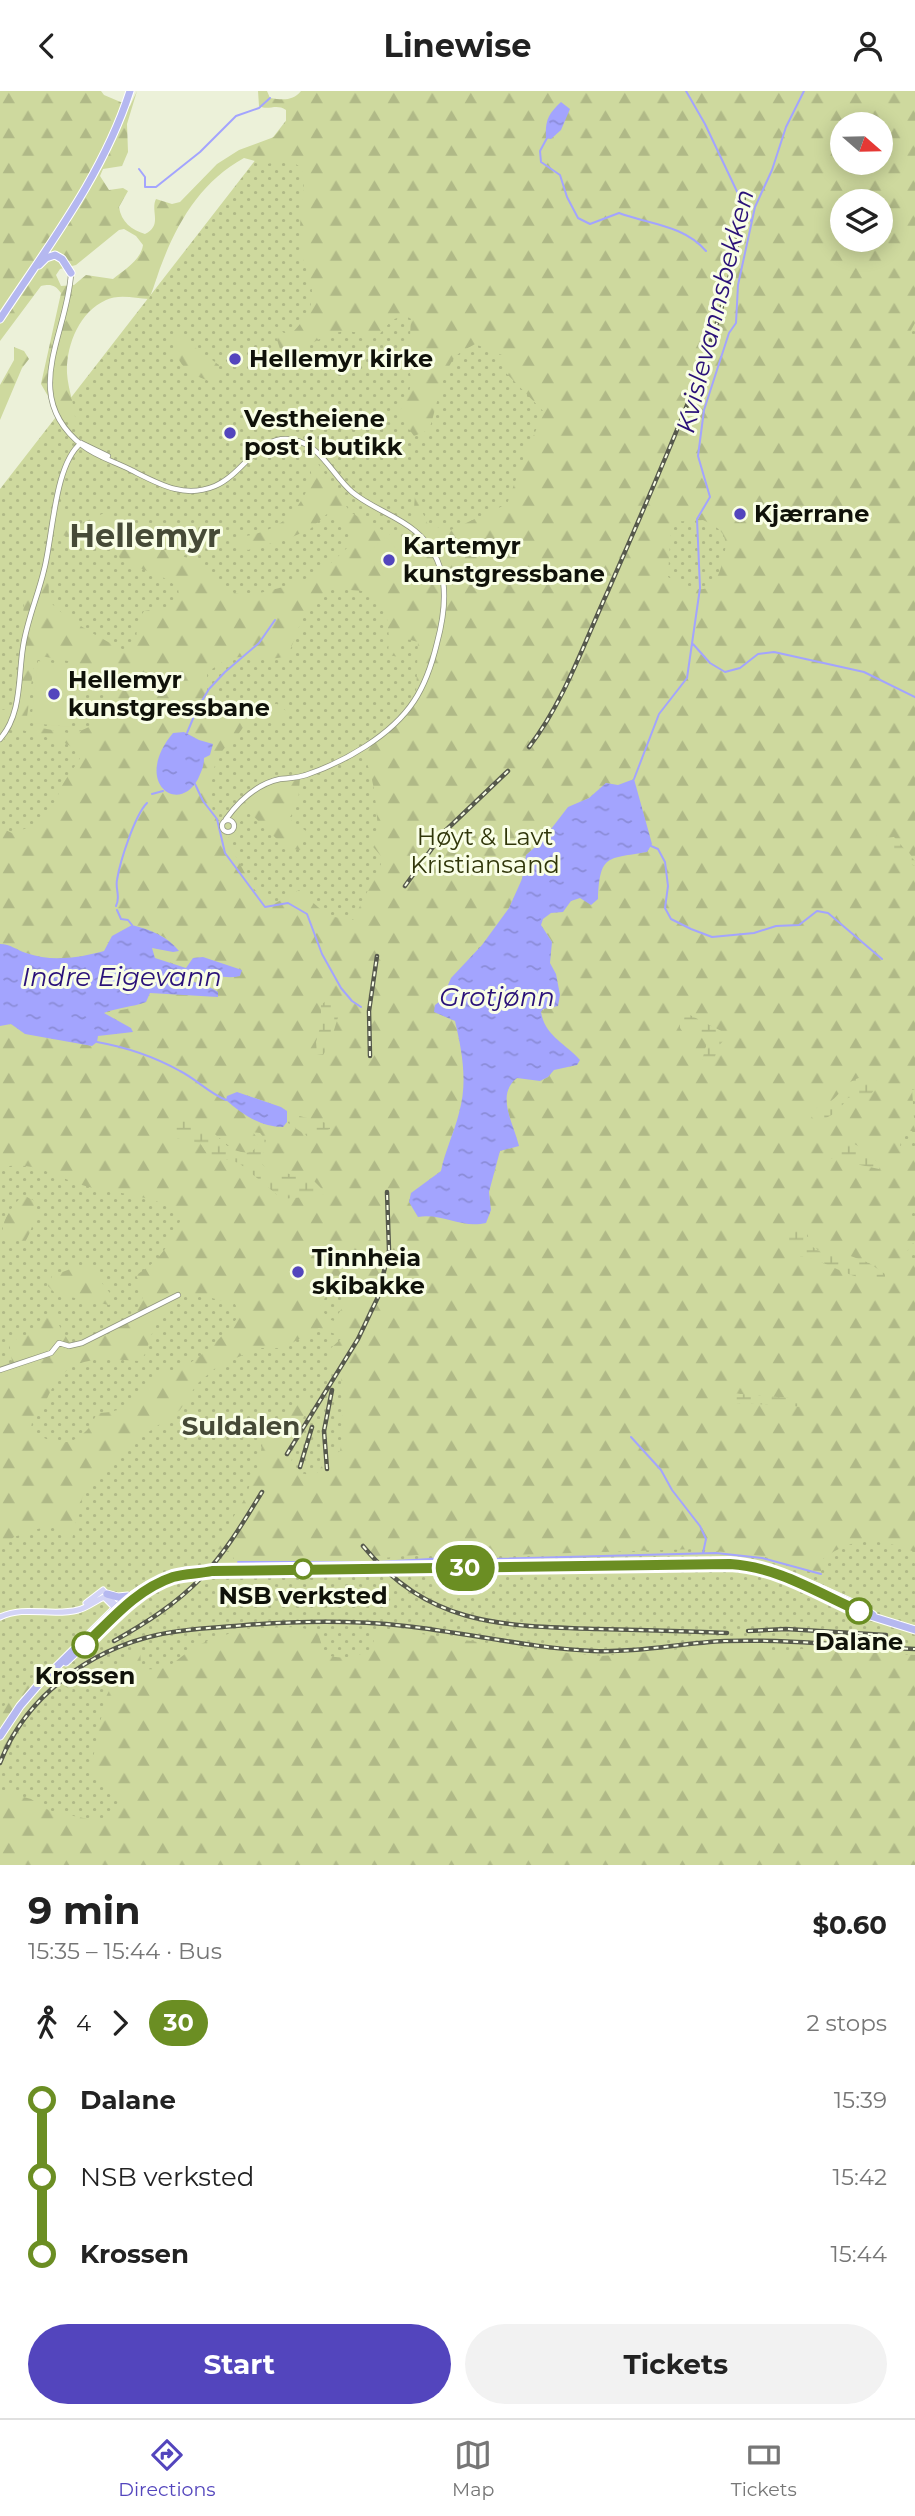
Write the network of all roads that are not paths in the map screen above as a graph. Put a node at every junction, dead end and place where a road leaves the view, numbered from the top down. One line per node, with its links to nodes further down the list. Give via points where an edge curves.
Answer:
1 (128, 91): 2 (highway, via 99,164); 5 (highway, via 75,196)
2 (53, 239): 3 (highway); 4 (highway)
3 (71, 273): 4 (highway, via 62,259 53,255); 7 (street, via 49,379 55,410)
4 (25, 280): 6 (highway)
5 (0, 311)
6 (0, 319)
7 (80, 443): 8 (street, via 55,505 44,571 26,631 18,698); 9 (street, via 170,489 199,491 221,483 272,441 295,440 314,449 344,485 419,534 440,566 446,592 434,657 418,694 398,721 367,745 312,773 262,785)
8 (0, 739)
9 (237, 806): 10 (street); 11 (street)
10 (226, 820): 11 (street); 11 (street, via 221,825 225,832 232,830)
11 (233, 822)
12 (178, 1295): 13 (street, via 82,1343 59,1343 51,1353)
13 (0, 1370)
14 (212, 1571): 16 (highway, via 175,1574); 17 (highway, via 167,1579); 20 (highway, via 720,1564 755,1567 804,1581)
15 (107, 1594): 16 (highway); 17 (main road); 18 (main road, via 103,1590)
16 (132, 1595): 17 (highway)
17 (117, 1609): 18 (main road, via 104,1597); 21 (highway, via 32,1692)
18 (73, 1611): 19 (main road, via 23,1611)
19 (0, 1617)
20 (915, 1630)
21 (0, 1736)

